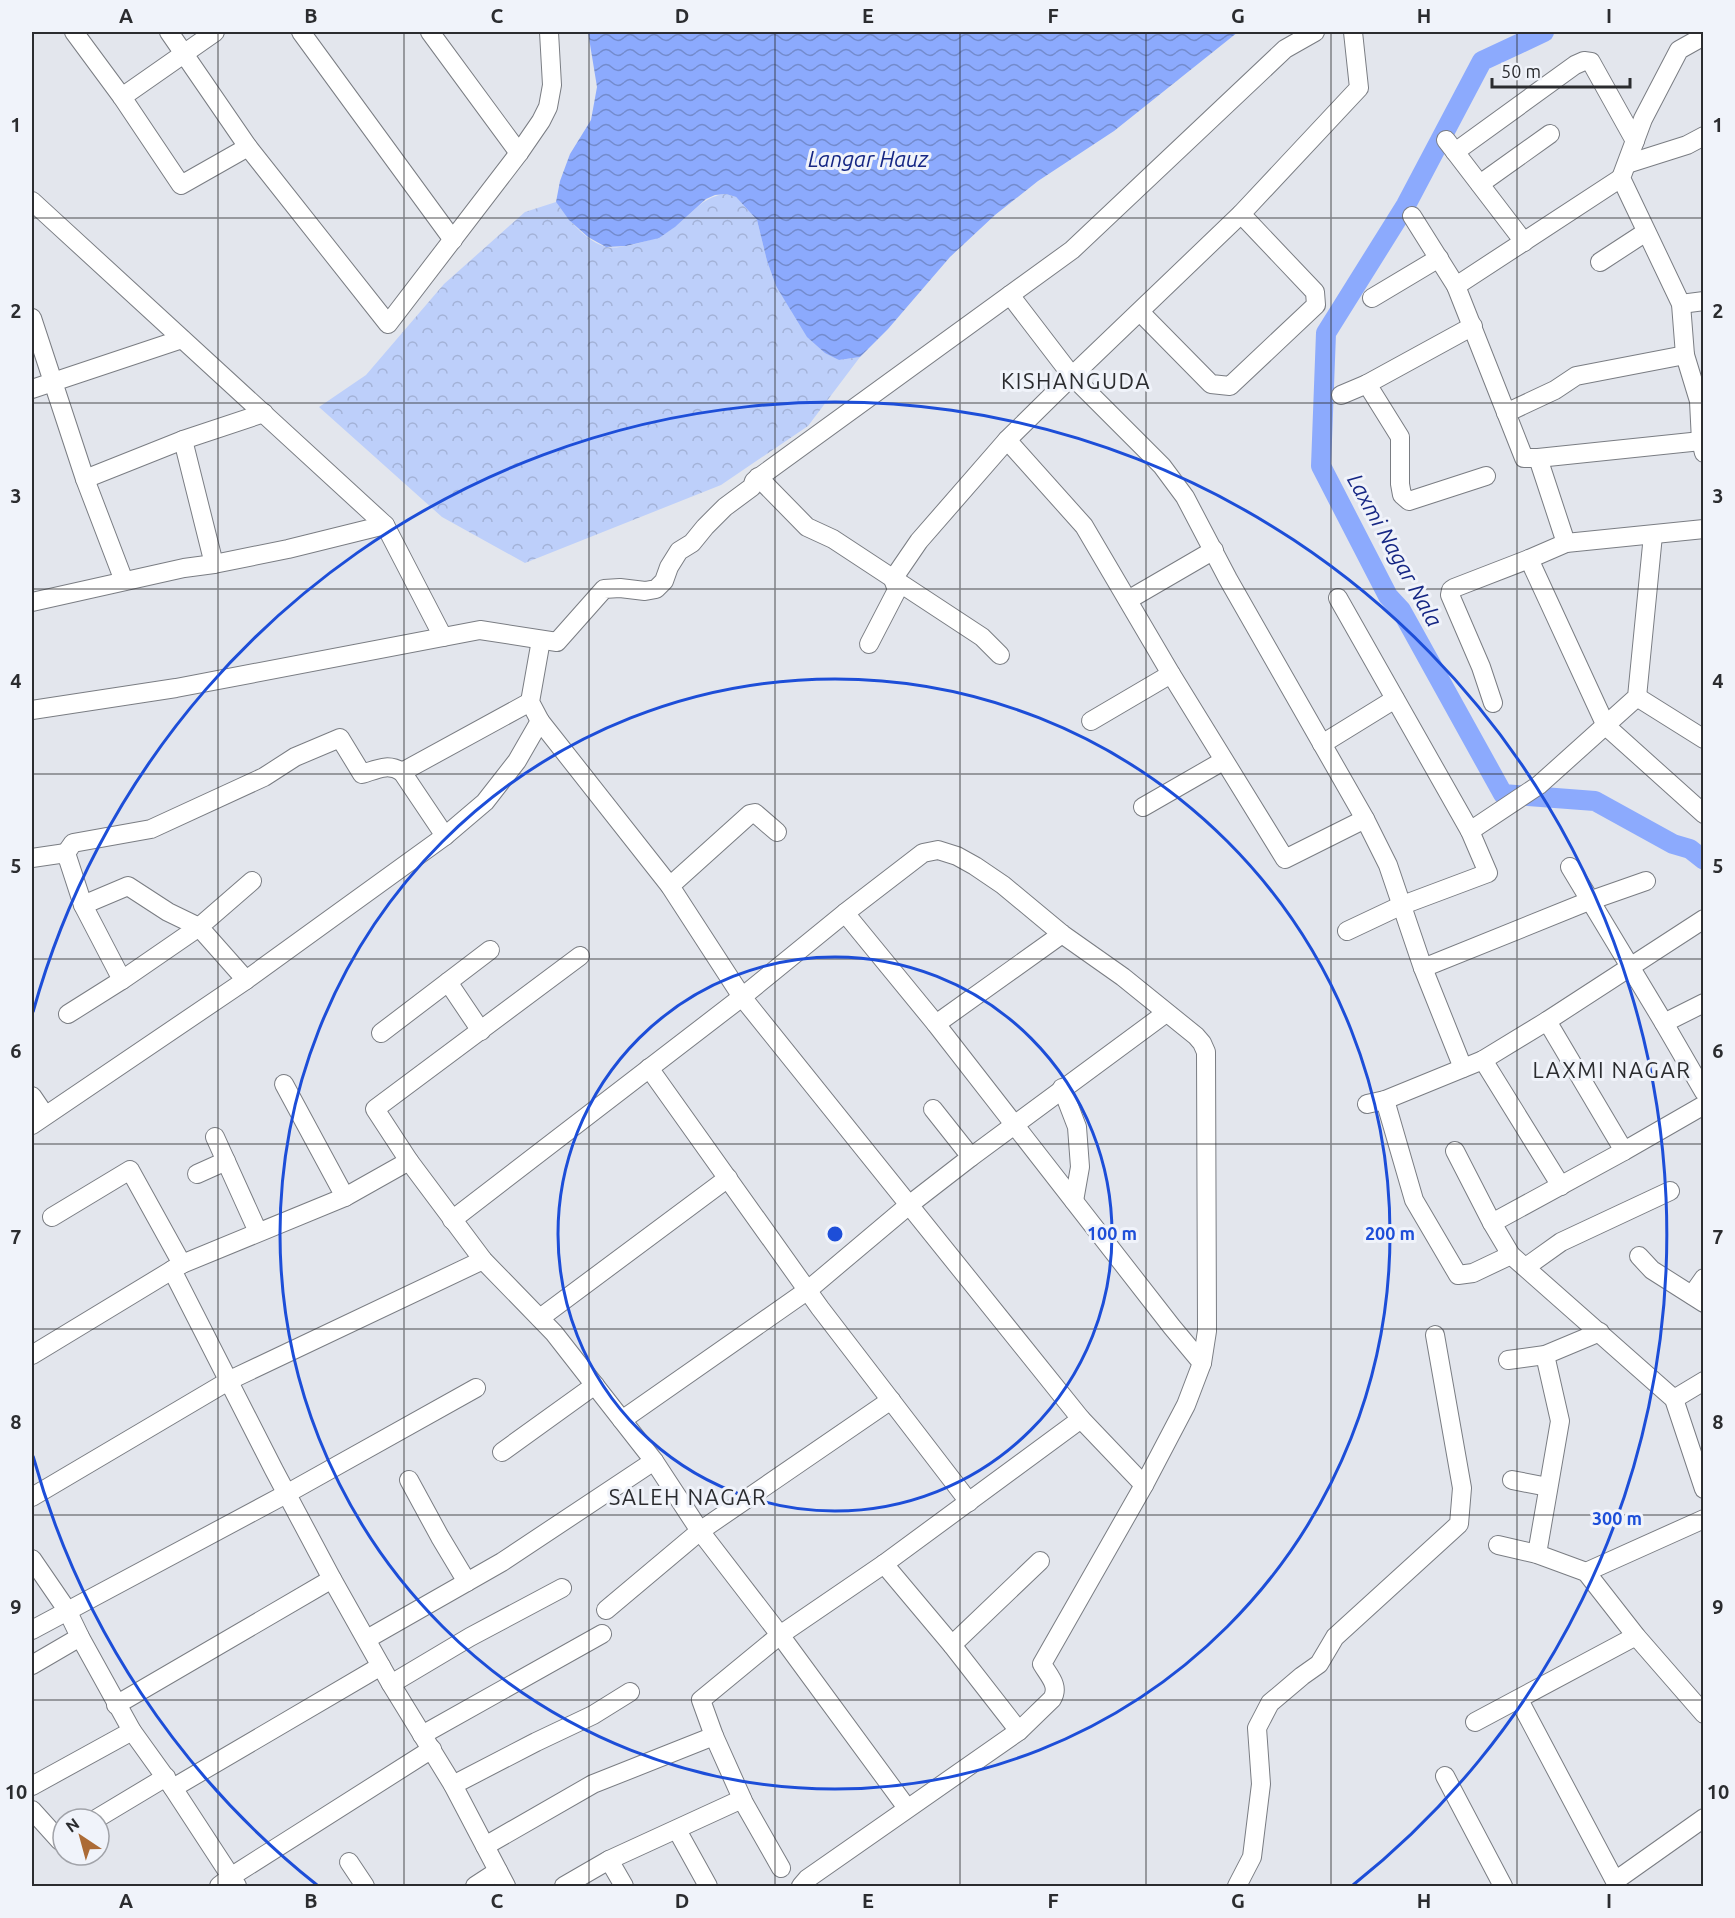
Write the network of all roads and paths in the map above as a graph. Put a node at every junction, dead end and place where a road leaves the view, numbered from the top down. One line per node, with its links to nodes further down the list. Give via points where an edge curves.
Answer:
1 (74, 32): 11 (street)
2 (169, 32): 10 (street)
3 (215, 32): 10 (street)
4 (301, 32): 23 (street)
5 (429, 32): 16 (street)
6 (549, 32): 16 (street, via 552,85 548,107)
7 (1315, 32): 28 (street, via 1285,49 1072,250)
8 (1353, 32): 20 (street, via 1359,88)
9 (1704, 36): 14 (street, via 1679,50)
10 (184, 54): 11 (street); 15 (street)
11 (122, 96): 15 (street, via 181,185)
12 (1550, 134): 18 (street)
13 (1704, 136): 17 (street)
14 (1635, 141): 17 (street); 18 (street, via 1591,62 1584,61 1451,146)
15 (248, 147): 23 (street, via 388,324)
16 (519, 153): 23 (street)
17 (1624, 171): 22 (street); 24 (street)
18 (1480, 184): 24 (street)
19 (32, 201): 35 (street)
20 (1241, 214): 32 (street); 32 (street, via 1315,292 1316,305 1230,386 1211,384)
21 (1412, 216): 25 (street)
22 (1646, 232): 26 (street); 31 (street)
23 (453, 240)
24 (1524, 242): 27 (street)
25 (1439, 258): 27 (street); 29 (street)
26 (1600, 262)
27 (1456, 286): 34 (street)
28 (1010, 295): 37 (street); 51 (street)
29 (1372, 298)
30 (1704, 301): 31 (street)
31 (1680, 304): 36 (street)
32 (1140, 312): 37 (street)
33 (32, 318): 38 (street)
34 (1473, 326): 39 (street); 44 (street)
35 (182, 339): 38 (street); 43 (street)
36 (1685, 355): 42 (street); 44 (street, via 1576,376)
37 (1072, 376): 46 (street); 56 (street, via 1162,466 1185,496)
38 (53, 382): 40 (street); 50 (street)
39 (1367, 384): 41 (street); 49 (street, via 1400,437 1400,484 1402,495 1409,501)
40 (32, 389)
41 (1341, 395)
42 (1701, 401): 47 (street)
43 (264, 413): 45 (street); 52 (street)
44 (1506, 413): 48 (street, via 1524,458)
45 (183, 440): 50 (street); 58 (street)
46 (1007, 440): 59 (street, via 919,541); 62 (street, via 1084,526)
47 (1702, 447): 48 (street)
48 (1538, 458): 55 (street)
49 (1486, 476)
50 (85, 479): 60 (street)
51 (756, 479): 59 (street, via 807,527 833,539); 65 (street, via 752,487 725,507 679,552 656,589 604,589 557,642)
52 (385, 525): 58 (street); 64 (street)
53 (1704, 529): 54 (street)
54 (1653, 535): 55 (street); 69 (street)
55 (1566, 543): 57 (street)
56 (1214, 550): 62 (street); 78 (street)
57 (1529, 559): 72 (street, via 1451,590); 76 (street)
58 (214, 564): 60 (street)
59 (893, 579): 66 (street, via 897,590); 67 (street, via 982,637)
60 (124, 581): 63 (street)
61 (1338, 598): 70 (street)
62 (1128, 600): 68 (street)
63 (32, 602)
64 (443, 637): 65 (street, via 480,630); 73 (street, via 176,688)
65 (541, 640): 71 (street)
66 (869, 644)
67 (1000, 655)
68 (1171, 674): 75 (street); 79 (street)
69 (1637, 697): 76 (street); 77 (street)
70 (1395, 699): 78 (street); 84 (street)
71 (530, 702): 74 (street); 80 (street)
72 (1493, 703)
73 (32, 710)
74 (540, 721): 86 (street, via 517,761 485,802); 92 (street)
75 (1091, 721)
76 (1606, 726): 82 (street); 84 (street, via 1539,785)
77 (1704, 738)
78 (1322, 744): 83 (street)
79 (1224, 761): 81 (street); 83 (street, via 1285,859)
80 (402, 772): 86 (street); 87 (street, via 394,767 362,774 340,738 151,829 73,843)
81 (1143, 807)
82 (1704, 814)
83 (1365, 819): 95 (street, via 1388,866)
84 (1470, 831): 95 (street, via 1488,873)
85 (777, 832): 92 (street, via 755,813 750,814)
86 (445, 836): 106 (street)
87 (66, 853): 88 (street); 94 (street)
88 (32, 858)
89 (1570, 867): 93 (street)
90 (252, 881): 98 (street)
91 (1646, 881): 93 (street)
92 (670, 886): 108 (street)
93 (1589, 901): 103 (street); 104 (street)
94 (83, 905): 98 (street, via 128,886); 105 (street)
95 (1400, 906): 99 (street); 103 (street)
96 (844, 914): 100 (street, via 923,853 938,850 975,866); 108 (street); 114 (street)
97 (1704, 919): 104 (street)
98 (199, 927): 105 (street); 106 (street)
99 (1347, 931)
100 (1062, 934): 110 (street); 114 (street)
101 (490, 950): 107 (street)
102 (580, 956): 115 (street)
103 (1423, 968): 119 (street)
104 (1629, 968): 112 (street); 113 (street)
105 (122, 980): 111 (street)
106 (246, 980): 126 (street)
107 (448, 982): 115 (street); 116 (street)
108 (742, 997): 118 (street); 140 (street)
109 (1704, 1003): 113 (street)
110 (1166, 1013): 121 (street); 159 (street, via 1196,1036 1206,1052 1207,1330)
111 (68, 1014)
112 (1547, 1021): 117 (street); 130 (street)
113 (1664, 1023): 122 (street)
114 (936, 1024): 127 (street)
115 (481, 1031): 133 (street, via 375,1109)
116 (381, 1033)
117 (1483, 1060): 119 (street); 136 (street)
118 (649, 1068): 135 (street); 142 (street)
119 (1463, 1068): 145 (street, via 1376,1102 1414,1200 1458,1275 1473,1273)
120 (284, 1084): 138 (street)
121 (1062, 1088): 127 (street); 139 (street, via 1077,1127 1080,1167)
122 (1704, 1092)
123 (32, 1096): 126 (street)
124 (1704, 1105): 130 (street)
125 (933, 1108): 131 (street)
126 (38, 1120)
127 (1015, 1124): 131 (street); 139 (street)
128 (215, 1137): 132 (street)
129 (1455, 1151): 143 (street)
130 (1624, 1151): 136 (street)
131 (971, 1157): 140 (street)
132 (225, 1161): 134 (street); 144 (street)
133 (409, 1161): 138 (street); 142 (street)
134 (197, 1174)
135 (728, 1178): 151 (street); 153 (street)
136 (1561, 1186): 143 (street)
137 (1670, 1191): 149 (street, via 1561,1242)
138 (345, 1197): 144 (street)
139 (1074, 1201): 159 (street)
140 (909, 1205): 151 (street); 166 (street)
141 (52, 1217): 148 (street, via 130,1170)
142 (452, 1220): 147 (street)
143 (1492, 1223): 145 (street)
144 (258, 1233): 148 (street)
145 (1511, 1256): 149 (street)
146 (1639, 1256): 152 (street, via 1652,1270)
147 (483, 1260): 153 (street); 160 (street)
148 (177, 1267): 156 (street); 160 (street)
149 (1526, 1267): 154 (street)
150 (1704, 1278): 152 (street)
151 (808, 1290): 165 (street); 167 (street)
152 (1698, 1299)
153 (540, 1318): 162 (street)
154 (1600, 1332): 157 (street); 164 (street)
155 (1435, 1335): 234 (street, via 1461,1488 1459,1524 1335,1637 1319,1664 1270,1703 1257,1728 1261,1784 1252,1857)
156 (32, 1354)
157 (1545, 1355): 158 (street); 173 (street, via 1560,1421)
158 (1508, 1360)
159 (1202, 1363): 172 (street, via 1186,1405)
160 (230, 1380): 175 (street); 176 (street)
161 (1704, 1381): 164 (street)
162 (595, 1385): 167 (street); 168 (street)
163 (476, 1388): 175 (street)
164 (1674, 1399): 174 (street)
165 (891, 1400): 177 (street); 179 (street)
166 (1081, 1419): 172 (street); 177 (street)
167 (622, 1420): 169 (street)
168 (502, 1452)
169 (654, 1461): 179 (street); 187 (street)
170 (409, 1480): 187 (street)
171 (1512, 1480): 173 (street)
172 (1144, 1485): 207 (street, via 1042,1664 1056,1693)
173 (1548, 1488): 181 (street)
174 (1704, 1489)
175 (288, 1493): 186 (street); 189 (street)
176 (32, 1497)
177 (969, 1502): 184 (street)
178 (1704, 1519): 185 (street)
179 (700, 1531): 190 (street); 193 (street)
180 (1498, 1545): 181 (street)
181 (1537, 1554): 185 (street)
182 (32, 1558): 189 (street)
183 (1040, 1562): 197 (street)
184 (884, 1564): 193 (street); 197 (street)
185 (1586, 1572): 194 (street)
186 (332, 1579): 196 (street); 203 (street)
187 (467, 1582): 196 (street)
188 (561, 1588): 200 (street)
189 (67, 1610): 191 (street); 195 (street)
190 (606, 1610)
191 (32, 1630)
192 (602, 1634): 209 (street)
193 (780, 1635): 208 (street, via 701,1700); 215 (street)
194 (1636, 1636): 202 (street); 204 (street)
195 (80, 1637): 198 (street); 203 (street)
196 (367, 1639): 199 (street)
197 (952, 1645): 207 (street)
198 (32, 1665)
199 (381, 1666): 200 (street); 211 (street)
200 (391, 1684): 209 (street)
201 (630, 1692): 212 (street, via 593,1715)
202 (1519, 1700): 205 (street); 227 (street)
203 (116, 1705): 206 (street)
204 (1704, 1714)
205 (1475, 1722)
206 (132, 1731): 211 (street); 213 (street)
207 (1019, 1731): 215 (street)
208 (714, 1736): 214 (street); 221 (street, via 593,1784)
209 (427, 1742): 212 (street); 226 (street)
210 (1445, 1776): 235 (street)
211 (170, 1782): 217 (street); 226 (street)
212 (453, 1785): 221 (street)
213 (32, 1786)
214 (742, 1799): 219 (street); 224 (street)
215 (907, 1808): 233 (street)
216 (32, 1810): 220 (street)
217 (111, 1812)
218 (1704, 1818): 227 (street)
219 (677, 1830): 222 (street); 232 (street)
220 (51, 1831)
221 (485, 1845): 225 (street)
222 (609, 1860): 230 (street); 231 (street)
223 (349, 1862): 228 (street)
224 (781, 1868)
225 (502, 1879): 229 (street)
226 (229, 1883)
227 (1611, 1884)
228 (365, 1887)
229 (475, 1887)
230 (564, 1887)
231 (624, 1887)
232 (708, 1887)
233 (801, 1887)
234 (1237, 1887)
235 (1503, 1887)

